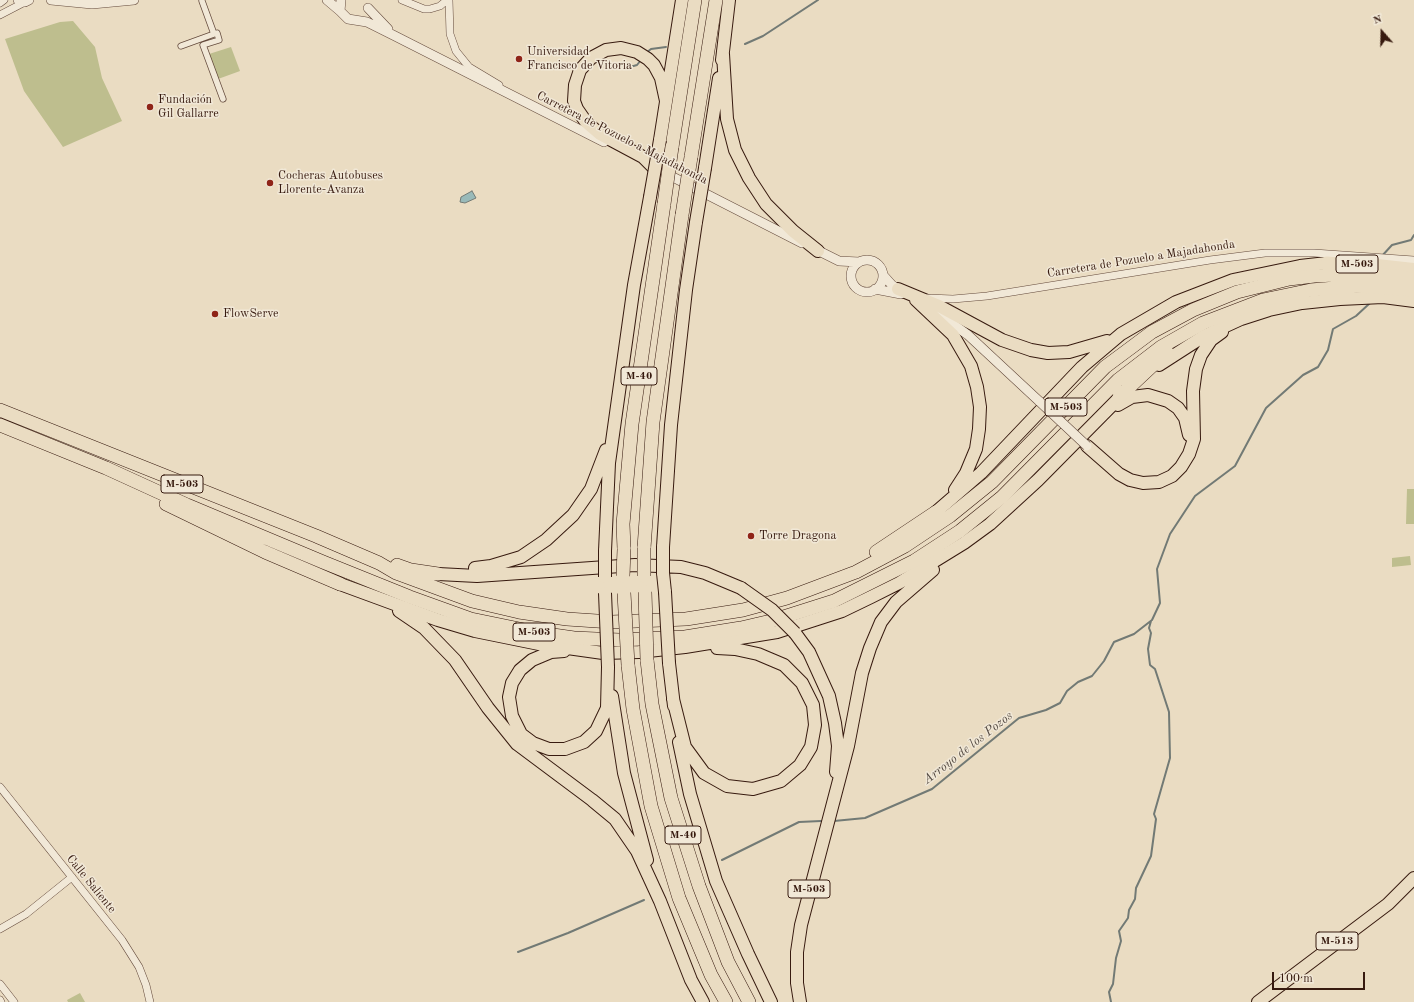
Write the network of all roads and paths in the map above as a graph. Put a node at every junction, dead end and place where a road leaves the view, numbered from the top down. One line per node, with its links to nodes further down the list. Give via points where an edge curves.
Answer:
1 (4, 0): 14 (street)
2 (51, 0): 3 (street, via 92,4)
3 (134, 0)
4 (327, 0): 16 (street, Carretera de Pozuelo a Majadahonda)
5 (341, 0): 16 (street)
6 (402, 0): 7 (street, via 430,10)
7 (448, 0): 25 (street, via 449,32 456,51 469,67)
8 (682, 0): 27 (main road)
9 (695, 0): 75 (highway, M-40, bridge, via 632,424 624,524 624,593 633,709 651,806 679,898 711,975)
10 (716, 0): 76 (highway, M-40, bridge, via 653,422 644,576 652,704 671,798 699,886 728,962)
11 (729, 0): 24 (main road)
12 (24, 1): 17 (street)
13 (202, 1): 19 (street)
14 (0, 3)
15 (367, 4): 18 (street, via 365,15); 20 (street, Carretera de Pozuelo a Majadahonda)
16 (340, 11): 18 (street, Carretera de Pozuelo a Majadahonda, via 348,19)
17 (0, 15)
18 (357, 21): 20 (street, Carretera de Pozuelo a Majadahonda, via 367,22)
19 (214, 34): 21 (street); 23 (street, via 217,33 219,40)
20 (395, 36): 25 (street, Carretera de Pozuelo a Majadahonda)
21 (200, 37): 22 (street); 23 (street)
22 (182, 46)
23 (202, 46): 26 (street)
24 (723, 54): 29 (main road, via 727,119 735,150 748,178 766,204); 64 (main road, bridge, via 686,290 671,425 663,547)
25 (505, 91): 28 (street, Carretera de Pozuelo a Majadahonda)
26 (223, 99)
27 (666, 101): 28 (main road, via 661,78 654,65 637,52 621,48 606,50 591,58 580,70 575,85 576,105 586,122 600,134 642,157); 51 (main road, bridge, via 634,285)
28 (653, 167): 29 (street, Carretera de Pozuelo a Majadahonda)
29 (818, 251): 31 (street, Carretera de Pozuelo a Majadahonda)
30 (1414, 260): 42 (street, Carretera de Pozuelo a Majadahonda, via 1294,252 1250,254 987,296)
31 (839, 261): 32 (street, Carretera de Pozuelo a Majadahonda); 35 (street, Carretera de Pozuelo a Majadahonda)
32 (859, 262): 35 (street); 36 (street, via 874,262 882,270)
33 (1328, 263): 34 (main road, M-503); 37 (highway); 46 (main road, M-503, via 1233,280 1176,302)
34 (1414, 269)
35 (851, 275): 40 (street, via 853,285 857,288 866,292)
36 (883, 275): 39 (street); 40 (street)
37 (1414, 275)
38 (1414, 279): 60 (highway, M-503, via 1356,274 1314,276 1237,292 1193,310 1152,332 1105,368 1002,472 928,531 882,559 837,580)
39 (898, 289): 42 (main road)
40 (874, 290): 42 (street, Carretera de Pozuelo a Majadahonda, via 895,292)
41 (1414, 290): 44 (highway, M-503, via 1359,286 1311,290 1263,300)
42 (916, 299): 46 (main road, via 950,312 1002,340 1040,352 1080,350); 53 (street, Carretera de Pozuelo a Majadahonda, bridge, via 960,329); 55 (main road, M-503, via 944,325 962,349 977,387 980,407 979,429 972,459 958,486)
43 (1414, 301): 45 (main road, M-503, via 1383,298 1321,300 1269,310)
44 (1222, 315): 47 (highway, via 1171,348); 52 (highway, M-503, via 1182,334 1141,362 1097,400 1002,497 960,531 914,561 834,602 741,628 685,637 619,640 574,638 471,619 323,562)
45 (1242, 319): 47 (main road, M-503, via 1204,336 1169,357); 54 (main road, M-503, via 1211,340 1201,355 1193,391 1194,439)
46 (1121, 334): 55 (main road, M-503, via 1082,367 981,473)
47 (1119, 397): 49 (main road, M-503)
48 (0, 410): 57 (highway, M-503)
49 (1100, 418): 54 (main road, M-503, via 1132,398 1148,395 1168,401 1178,408 1185,418 1190,436); 56 (main road, M-503)
50 (0, 425): 52 (highway, M-503)
51 (614, 425): 58 (main road, via 591,489 572,515 546,540 521,557 491,566); 63 (main road, bridge, via 609,464 605,551)
52 (38, 441): 59 (highway, via 54,453 128,484 188,516)
53 (1087, 446): 54 (main road, via 1119,474 1142,483 1160,482 1172,476)
54 (1189, 454)
55 (936, 512): 60 (highway, M-503, via 901,537 852,565 807,586)
56 (990, 524): 61 (main road, M-503, via 940,559 842,611 777,632); 66 (main road, M-503, via 896,602 881,622 862,673 848,746)
57 (379, 563): 58 (highway, M-503); 60 (highway, M-503, via 396,573 472,601 519,612 567,619 605,622 658,621)
58 (438, 574): 66 (main road, M-503, bridge, via 477,576 642,565 682,567 705,573 741,588 772,610 795,633 820,672 834,716 838,746)
59 (340, 584): 62 (main road, M-503, via 475,631); 69 (main road, via 402,612 424,628 456,660 488,708 517,744 614,819 637,851)
60 (743, 610)
61 (686, 647): 62 (main road, M-503, via 639,652 603,653); 64 (main road, via 735,649 758,654 784,665 802,682 813,705 815,725 811,747 800,765 781,781 753,789 727,786 704,773 685,747)
62 (580, 650): 63 (main road, via 551,652 532,660 520,670 512,683 509,697 512,716 521,734 533,743 549,749 565,749 584,742 596,731 606,708)
63 (608, 667): 69 (main road, via 624,773)
64 (673, 699): 77 (main road, via 675,724 690,794 716,881)
65 (0, 787): 67 (street, Calle Saliente)
66 (834, 797): 78 (main road, M-503, via 800,925 797,983)
67 (72, 877): 70 (street, via 26,914); 73 (street, Calle Saliente, via 131,954 146,985)
68 (1414, 878): 79 (main road, M-513, via 1388,904)
69 (660, 901): 74 (main road, via 691,980)
70 (0, 929)
71 (0, 984): 72 (street)
72 (14, 1002)
73 (150, 1002)
74 (703, 1002)
75 (726, 1002)
76 (749, 1002)
77 (771, 1002)
78 (800, 1002)
79 (1258, 1002)

